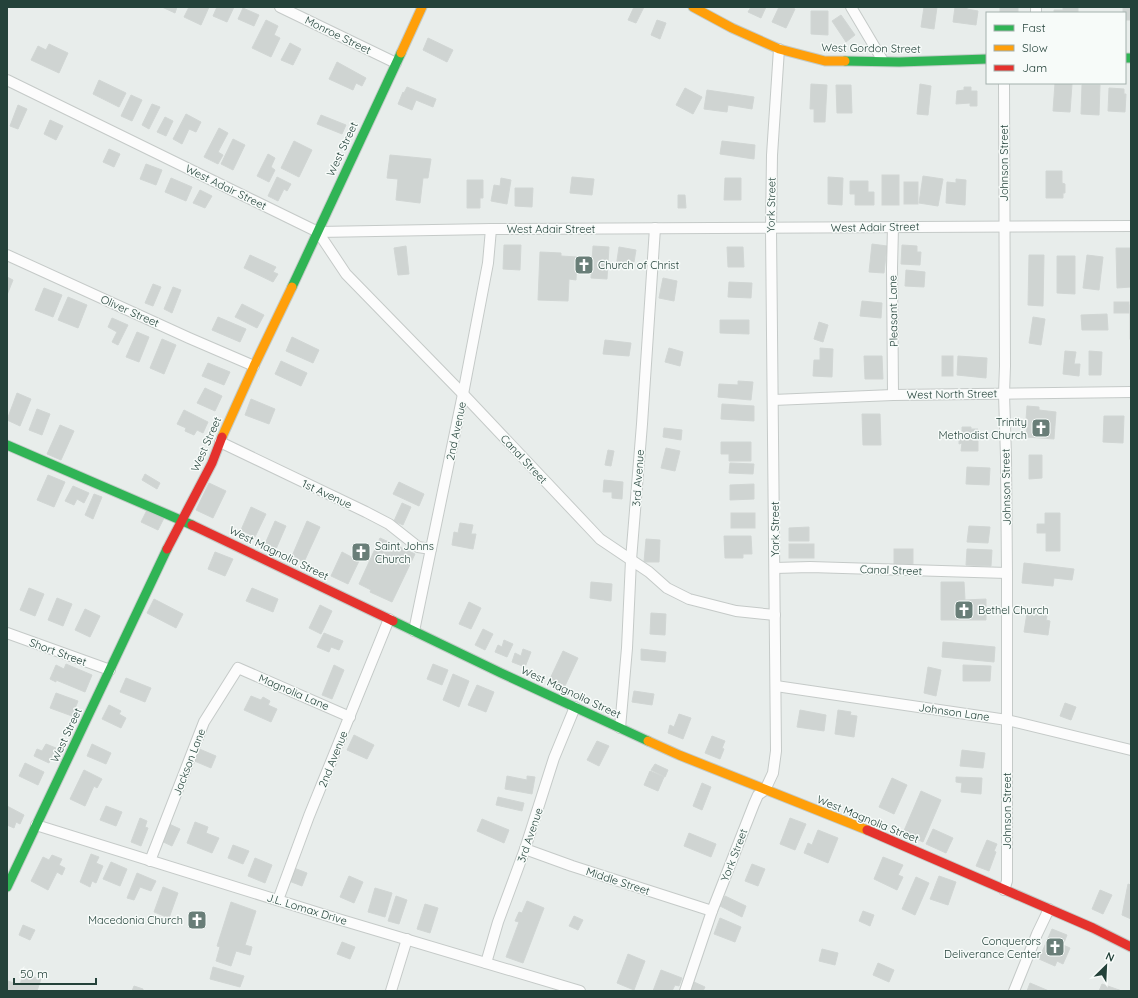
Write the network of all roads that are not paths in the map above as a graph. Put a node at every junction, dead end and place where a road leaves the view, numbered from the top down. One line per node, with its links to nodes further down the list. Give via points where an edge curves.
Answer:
1 (280, 7): 8 (street, Monroe Street)
2 (422, 7): 8 (street, West Street)
3 (693, 7): 5 (street, West Gordon Street)
4 (851, 7): 7 (street)
5 (779, 49): 7 (street, West Gordon Street, via 825,61); 16 (street, York Street, via 772,155)
6 (986, 59): 7 (street, West Gordon Street)
7 (883, 61)
8 (396, 63): 17 (street, West Street)
9 (7, 80): 17 (street, West Adair Street)
10 (1004, 84): 13 (street, Johnson Street)
11 (1131, 226): 13 (street, West Adair Street)
12 (893, 227): 13 (street, West Adair Street); 16 (street, West Adair Street); 23 (street, Pleasant Lane)
13 (1004, 227): 22 (street, Johnson Street)
14 (655, 228): 15 (street, West Adair Street); 16 (street, West Adair Street); 29 (street, 3rd Avenue)
15 (492, 229): 17 (street, West Adair Street); 21 (street, 2nd Avenue, via 488,264)
16 (771, 229): 24 (street, York Street)
17 (318, 232): 19 (street, West Street); 21 (street, Canal Street, via 346,274)
18 (7, 255): 19 (street, Oliver Street)
19 (254, 366): 25 (street, West Street)
20 (1131, 392): 22 (street, West North Street)
21 (463, 394): 28 (street, 2nd Avenue); 29 (street, Canal Street, via 600,539)
22 (1004, 394): 23 (street, West North Street); 31 (street, Johnson Street)
23 (893, 395): 24 (street, West North Street)
24 (774, 400): 30 (street, York Street)
25 (220, 442): 27 (street, West Street); 28 (street, 1st Avenue, via 389,524 418,547)
26 (7, 445): 27 (street, West Magnolia Street)
27 (182, 521): 33 (street, West Magnolia Street); 37 (street, West Street)
28 (431, 549): 34 (street, 2nd Avenue)
29 (631, 560): 32 (street, Canal Street, via 667,588 689,599 736,610); 42 (street, 3rd Avenue)
30 (775, 568): 31 (street, Canal Street); 32 (street, York Street)
31 (1007, 574): 41 (street, Johnson Street)
32 (775, 615): 38 (street, York Street)
33 (390, 619): 34 (street, West Magnolia Street); 40 (street, 2nd Avenue)
34 (414, 631): 39 (street, West Magnolia Street)
35 (7, 633): 37 (street, Short Street)
36 (238, 668): 40 (street, Magnolia Lane); 47 (street, Jackson Lane, via 204,722)
37 (110, 670): 45 (street, West Street)
38 (776, 686): 41 (street, Johnson Lane); 44 (street, York Street, via 776,751 773,773)
39 (575, 707): 42 (street, West Magnolia Street); 46 (street, 3rd Avenue, via 554,758)
40 (350, 717): 50 (street, 2nd Avenue)
41 (1007, 720): 43 (street, Johnson Lane); 49 (street, Johnson Street, via 1007,881)
42 (620, 728): 44 (street, West Magnolia Street)
43 (1131, 750)
44 (765, 790): 49 (street, West Magnolia Street, via 881,836); 52 (street, York Street, via 754,804)
45 (36, 825): 47 (street, J.L. Lomax Drive); 48 (street, West Street)
46 (525, 849): 52 (street, Middle Street); 55 (street, 3rd Avenue)
47 (150, 861): 50 (street, J.L. Lomax Drive)
48 (7, 887)
49 (1004, 890): 51 (street, West Magnolia Street)
50 (278, 900): 53 (street, J.L. Lomax Drive)
51 (1049, 910): 54 (street, West Magnolia Street); 59 (street)
52 (712, 911): 58 (street, York Street)
53 (407, 939): 55 (street, J.L. Lomax Drive); 56 (street)
54 (1131, 947)
55 (486, 963): 57 (street, J.L. Lomax Drive)
56 (391, 991)
57 (580, 991)
58 (685, 991)
59 (1014, 991)

